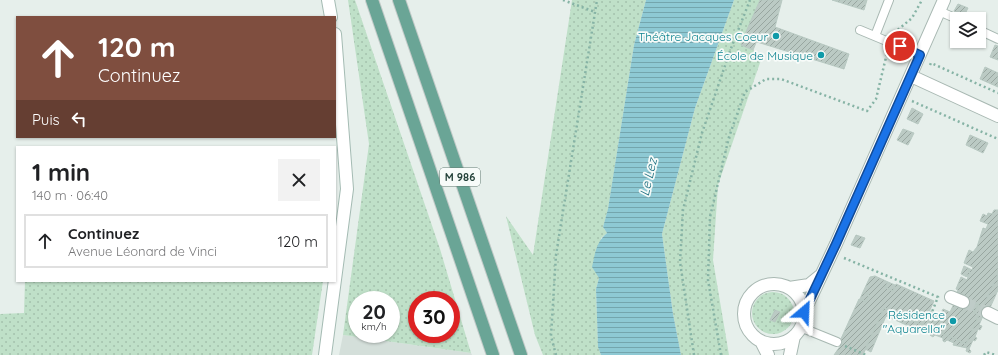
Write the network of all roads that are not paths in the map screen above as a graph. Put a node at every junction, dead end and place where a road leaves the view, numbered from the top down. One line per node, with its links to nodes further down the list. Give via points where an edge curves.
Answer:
1 (328, 0): 7 (street)
2 (372, 0): 25 (main road, M 986)
3 (399, 0): 26 (main road, M 986)
4 (887, 0): 10 (lane)
5 (942, 6): 6 (lane); 13 (street)
6 (950, 13)
7 (331, 16)
8 (860, 30): 10 (lane)
9 (986, 33): 11 (lane)
10 (875, 36): 13 (lane)
11 (998, 38)
12 (336, 48): 16 (street, via 346,189)
13 (918, 59): 14 (street)
14 (911, 76): 15 (street); 17 (street)
15 (998, 116)
16 (336, 268)
17 (823, 274): 19 (street, via 809,285); 20 (street)
18 (334, 282): 24 (street)
19 (789, 288): 20 (street, via 802,302); 22 (street, via 770,284 753,292 748,300 745,318 750,331)
20 (804, 312): 21 (street)
21 (797, 332): 22 (street, via 778,343); 23 (lane); 28 (street)
22 (761, 341): 27 (street)
23 (838, 342)
24 (325, 355)
25 (493, 355)
26 (521, 355)
27 (768, 355)
28 (790, 355)

